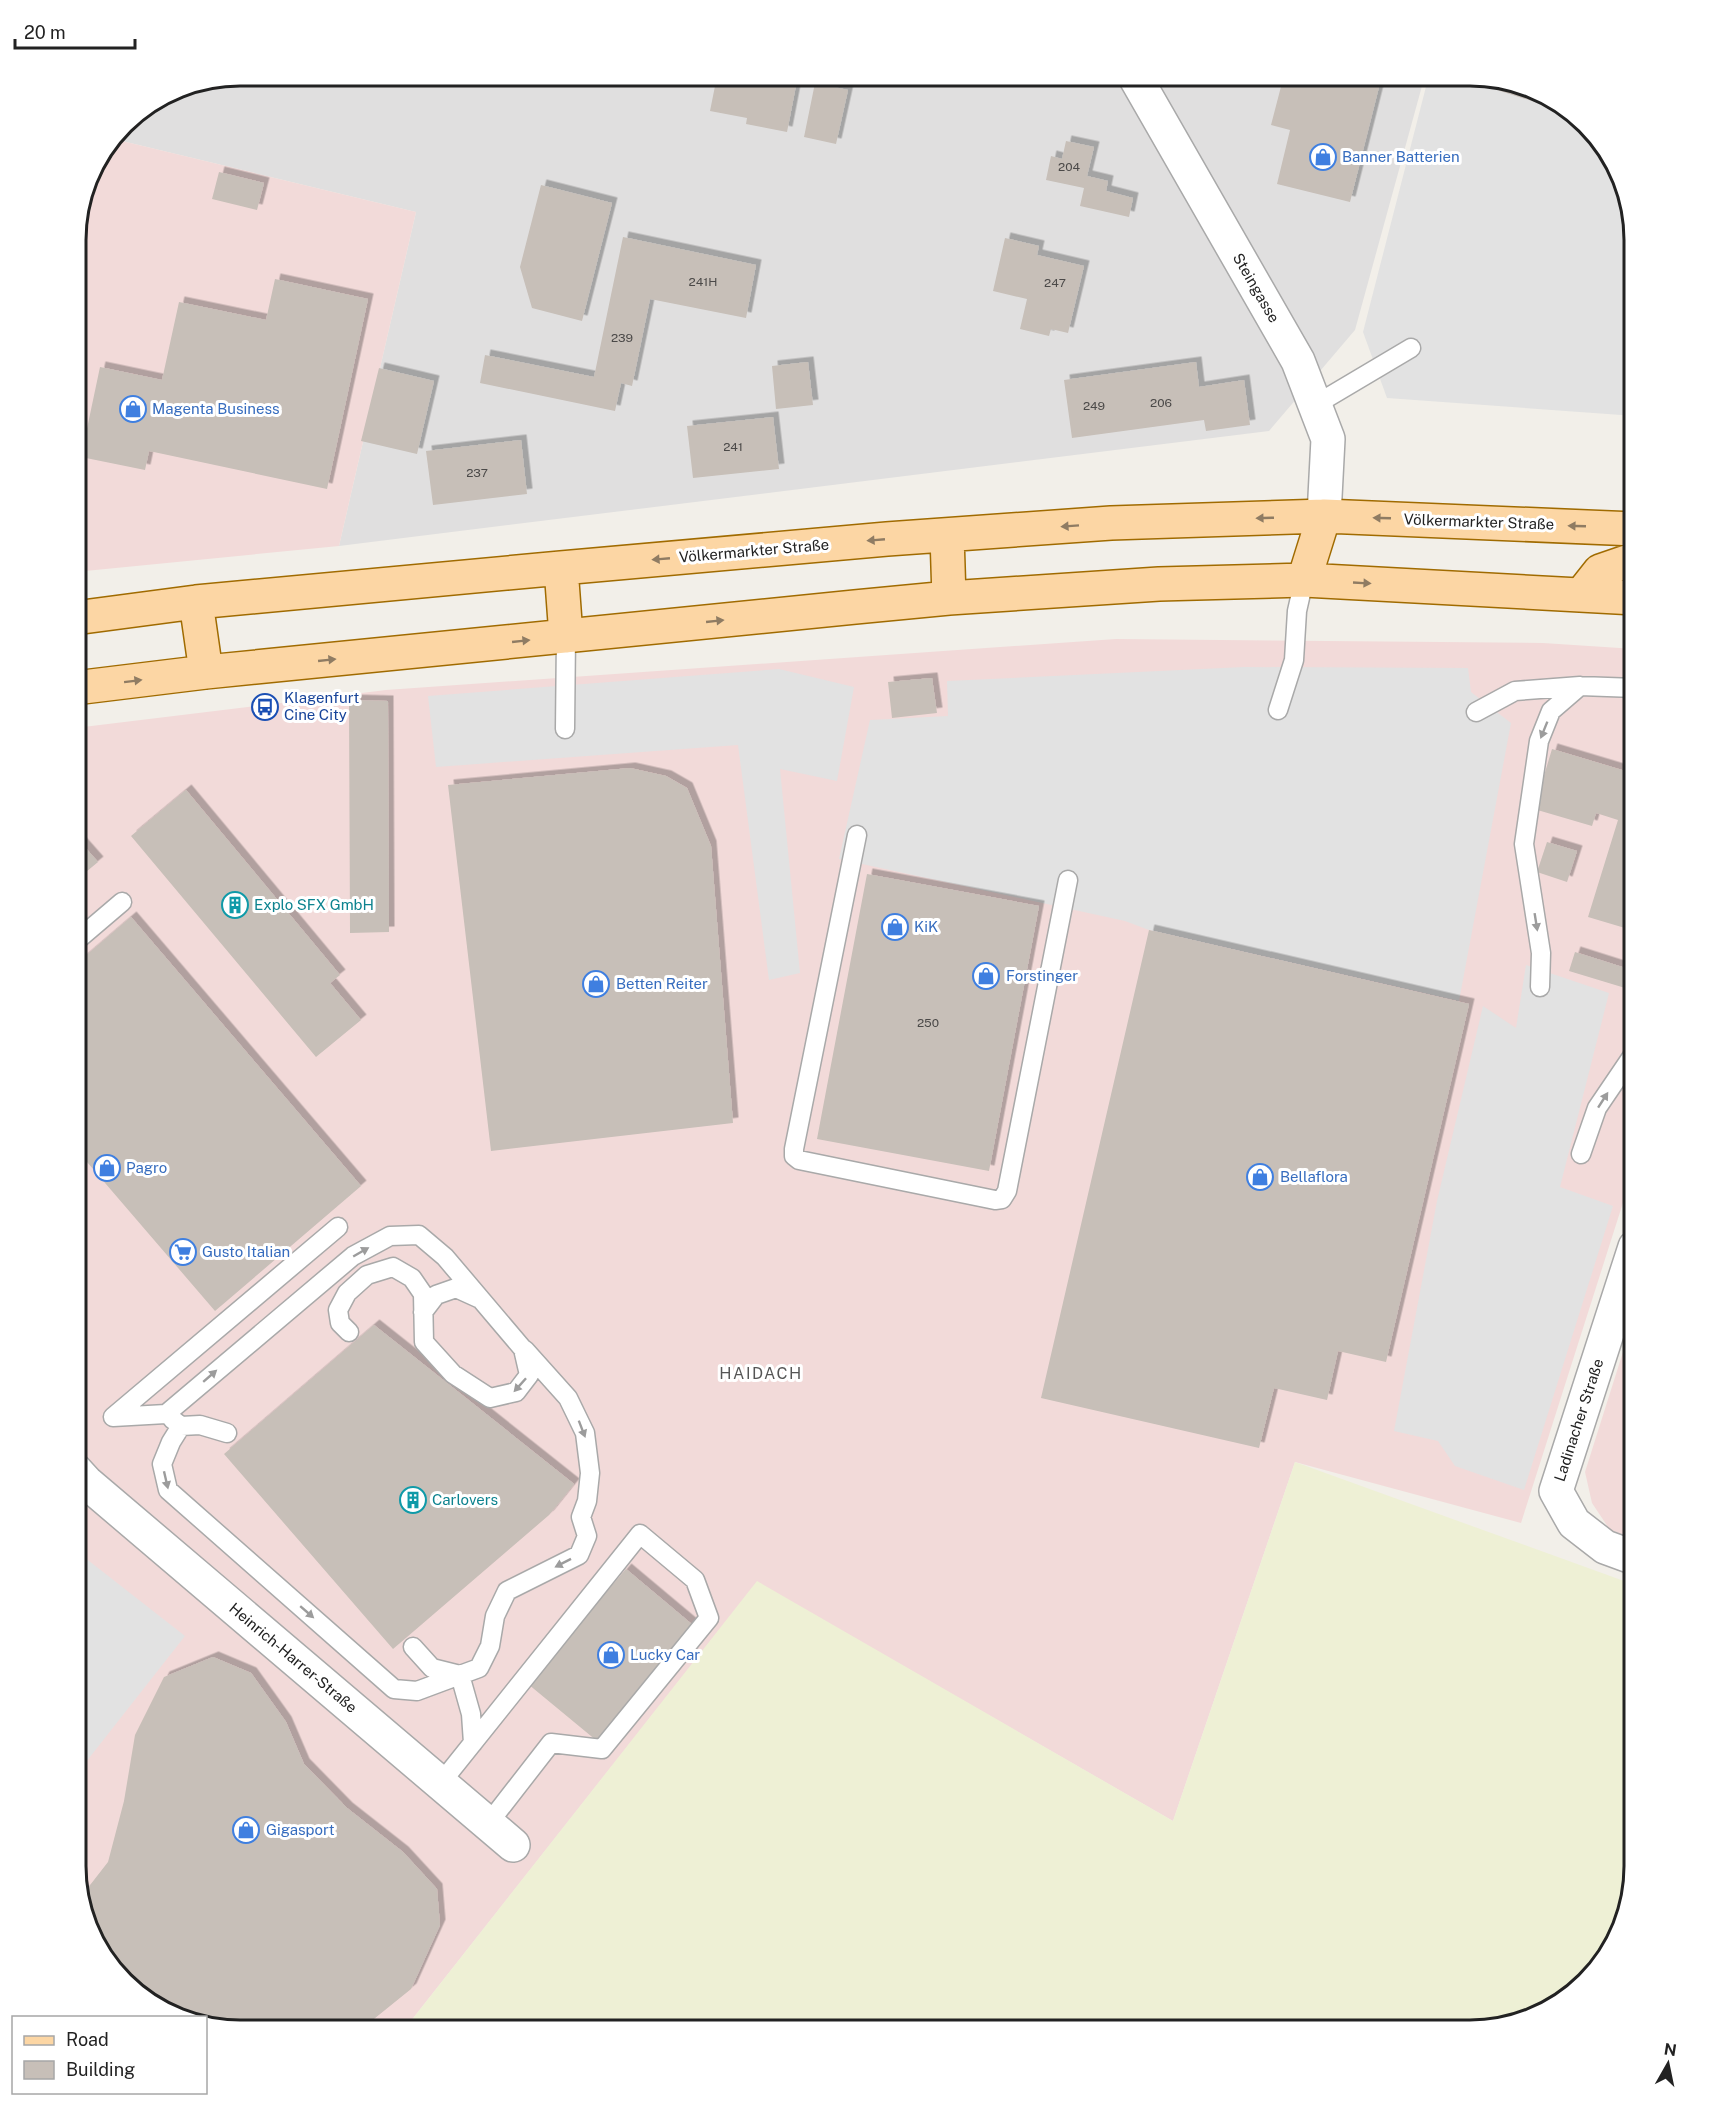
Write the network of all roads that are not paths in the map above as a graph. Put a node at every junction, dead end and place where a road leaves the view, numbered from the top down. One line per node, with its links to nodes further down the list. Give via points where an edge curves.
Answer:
1 (1140, 86): 3 (street, Steingasse, via 1298,361)
2 (1411, 348): 3 (lane)
3 (1315, 405): 4 (street, Steingasse, via 1328,439)
4 (1324, 516): 5 (main road, Völkermarkter Straße, one-way to 4); 6 (main road, Völkermarkter Straße, one-way to 6, via 1111,523); 9 (main road)
5 (1624, 529)
6 (947, 535): 8 (main road, Völkermarkter Straße, one-way to 8); 12 (main road)
7 (1624, 563): 10 (main road, via 1600,571)
8 (561, 568): 13 (main road, Völkermarkter Straße); 15 (main road)
9 (1304, 580): 10 (main road, one-way to 10); 12 (main road, via 1159,584); 20 (lane, via 1294,660)
10 (1581, 595): 11 (main road)
11 (1624, 597)
12 (949, 598): 15 (main road, one-way to 12)
13 (196, 602): 14 (main road, Völkermarkter Straße); 16 (main road)
14 (86, 617)
15 (566, 636): 16 (main road, one-way to 15); 22 (lane)
16 (206, 672): 18 (main road, one-way to 16)
17 (1580, 686): 19 (lane); 21 (lane, via 1515,691); 27 (lane, one-way to 27, via 1551,711 1539,741 1524,844 1542,953)
18 (86, 687)
19 (1624, 688)
20 (1278, 710)
21 (1476, 712)
22 (565, 729)
23 (857, 835): 24 (lane, via 794,1149 799,1160 1002,1199)
24 (1068, 880)
25 (123, 902): 26 (lane)
26 (86, 933)
27 (1540, 987)
28 (1624, 1069): 29 (lane, one-way to 28, via 1598,1108)
29 (1581, 1154)
30 (338, 1227): 36 (lane, via 112,1417)
31 (1624, 1281): 40 (street, Ladinacher Straße, via 1556,1491 1574,1523 1605,1547)
32 (483, 1300): 33 (lane, via 456,1288 436,1295); 35 (lane); 36 (lane, one-way to 32, via 353,1256 390,1236 419,1235 445,1257)
33 (423, 1312): 34 (lane, via 423,1294 412,1278 393,1267 367,1275 348,1293 338,1310 340,1323); 35 (lane, one-way to 33, via 530,1375 516,1392 490,1398 453,1374 424,1342)
34 (349, 1332)
35 (523, 1349): 42 (lane, one-way to 42, via 568,1398 585,1433 590,1473 581,1516 587,1536 579,1555 507,1590 479,1668)
36 (166, 1414): 37 (lane)
37 (181, 1426): 38 (lane, via 200,1425); 42 (lane, one-way to 42, via 162,1464 168,1490 394,1689 417,1691)
38 (227, 1433)
39 (86, 1482): 44 (street, Heinrich-Harrer-Straße)
40 (1624, 1554)
41 (413, 1647): 42 (lane, via 432,1668)
42 (460, 1675): 43 (lane, via 471,1714)
43 (473, 1743): 44 (lane); 45 (lane, via 640,1534 695,1580 709,1618 602,1749 551,1743)
44 (441, 1784): 45 (street, Heinrich-Harrer-Straße)
45 (488, 1824): 46 (street, Heinrich-Harrer-Straße)
46 (513, 1845)

